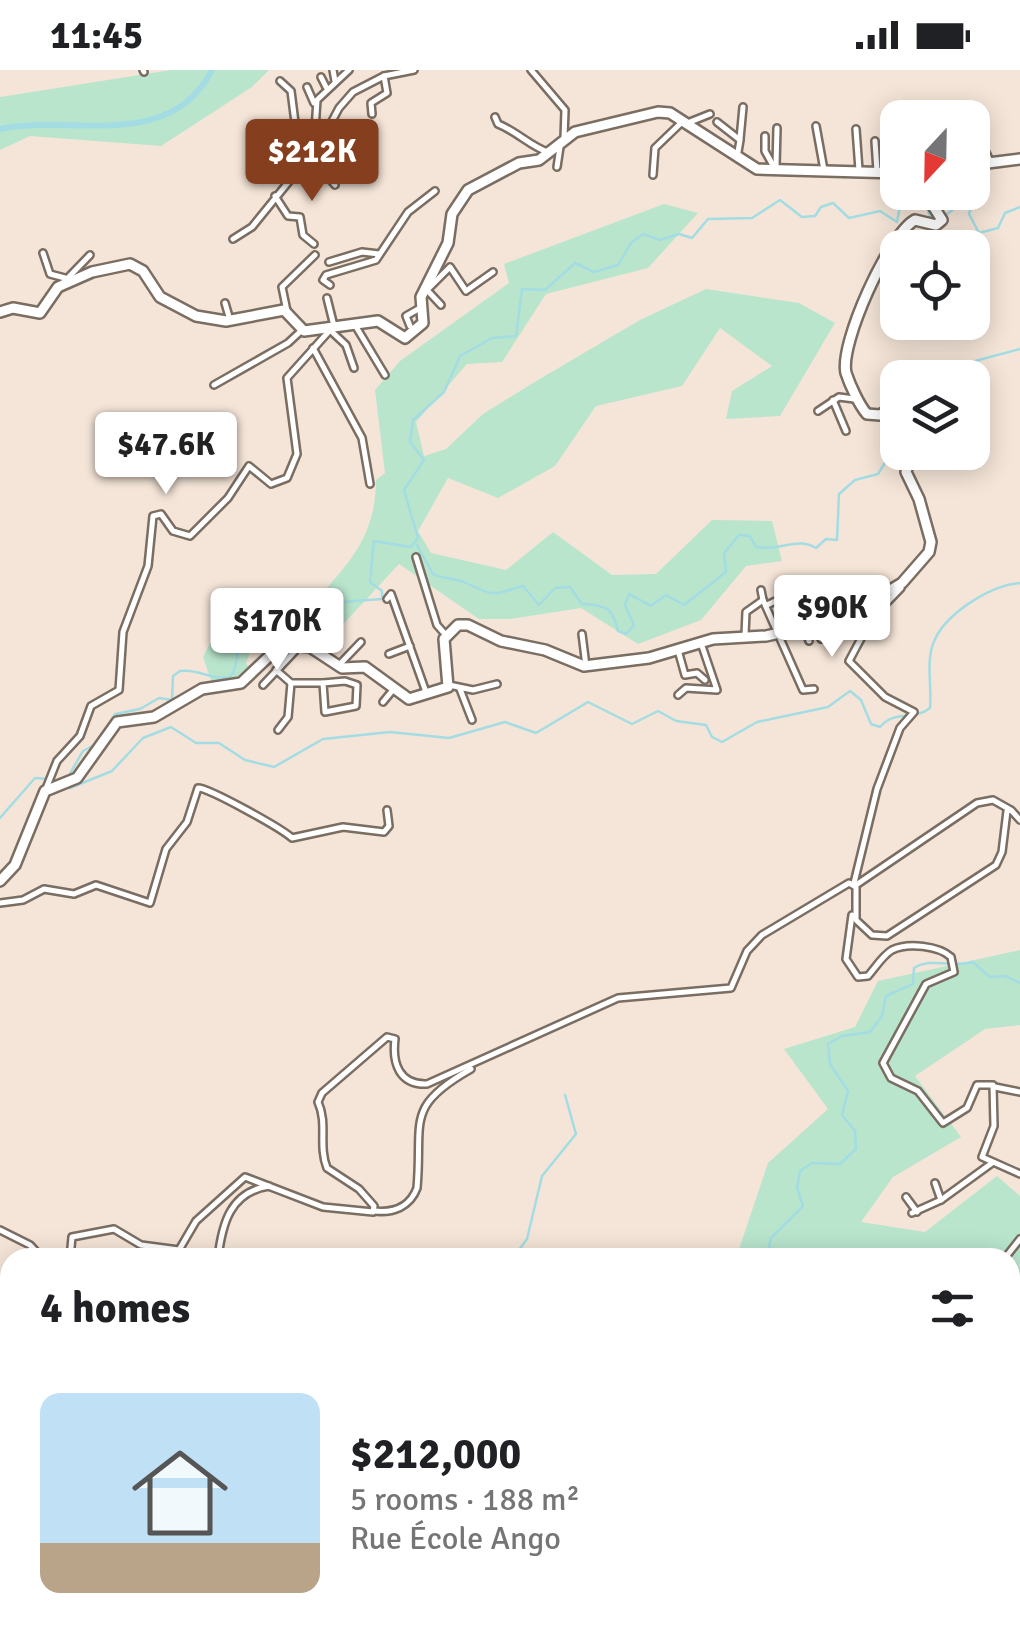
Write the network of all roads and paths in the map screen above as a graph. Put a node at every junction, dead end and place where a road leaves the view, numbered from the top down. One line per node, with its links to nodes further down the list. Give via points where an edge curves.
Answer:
1 (333, 70): 8 (street)
2 (349, 70): 8 (street)
3 (414, 70): 5 (street)
4 (531, 70): 16 (street)
5 (384, 76): 13 (street, via 387,94 371,104); 27 (street, via 343,103)
6 (321, 78): 10 (street)
7 (280, 81): 32 (street, via 291,91)
8 (336, 82): 10 (street)
9 (307, 87): 11 (street)
10 (326, 88): 11 (street)
11 (315, 105): 27 (street, via 315,130)
12 (743, 108): 25 (street)
13 (372, 114)
14 (576, 114): 16 (street)
15 (710, 114): 19 (street)
16 (567, 117): 24 (street)
17 (496, 122): 29 (street)
18 (718, 122): 25 (street)
19 (682, 124): 24 (street, via 658,112); 31 (street); 40 (street, via 655,148)
20 (816, 126): 37 (street)
21 (777, 128): 36 (street)
22 (856, 129): 38 (street)
23 (765, 136): 36 (street)
24 (564, 138): 29 (street); 35 (street)
25 (740, 140): 31 (street)
26 (876, 141): 39 (street)
27 (324, 144): 28 (street, via 336,148 349,136); 32 (street); 34 (street)
28 (365, 150)
29 (548, 152): 58 (street, via 465,193)
30 (1020, 158): 33 (street)
31 (737, 160): 36 (street)
32 (302, 161): 41 (street, via 315,178 326,173); 43 (street)
33 (990, 161)
34 (336, 164)
35 (557, 167)
36 (775, 169): 37 (street)
37 (824, 173): 38 (street)
38 (859, 173): 39 (street)
39 (878, 174)
40 (652, 175)
41 (335, 185)
42 (436, 191): 50 (street, via 408,212)
43 (275, 196): 46 (street, via 288,216 300,217); 47 (street, via 249,231)
44 (937, 210): 76 (street, via 942,217 936,225 917,220 905,227 864,296 846,368)
45 (293, 235): 46 (street)
46 (303, 235): 48 (street)
47 (233, 238)
48 (314, 244)
49 (42, 254): 56 (street, via 50,274)
50 (379, 254): 53 (street); 57 (street, via 326,276)
51 (90, 255): 56 (street)
52 (315, 255): 59 (street)
53 (329, 262)
54 (493, 272): 58 (street, via 464,293 450,267)
55 (273, 279): 59 (street)
56 (63, 282): 65 (street, via 40,313); 66 (street, via 135,265 165,301 196,316)
57 (330, 285)
58 (426, 289): 62 (street); 63 (street)
59 (281, 292): 64 (street)
60 (327, 298): 68 (street)
61 (225, 304): 66 (street)
62 (441, 305)
63 (420, 308): 70 (street, via 424,323); 70 (street, via 406,316)
64 (286, 311): 66 (street); 69 (street)
65 (0, 312)
66 (230, 320)
67 (354, 322): 68 (street); 70 (street, via 378,321 399,338); 74 (street)
68 (332, 328): 69 (street); 72 (street); 73 (street)
69 (302, 330): 75 (street)
70 (410, 331): 71 (street)
71 (417, 346)
72 (313, 348): 82 (street, via 361,436); 125 (street, via 286,378 297,454 288,478 269,484 249,466 190,536 173,531 162,514 152,516 148,566 123,632 120,690 91,706)
73 (354, 368)
74 (385, 375)
75 (214, 385)
76 (858, 399): 77 (street); 79 (street, via 872,415)
77 (833, 400): 78 (street); 80 (street)
78 (818, 411)
79 (880, 412)
80 (846, 431)
81 (907, 470): 84 (street, via 931,546)
82 (370, 484)
83 (416, 557): 93 (street)
84 (902, 583): 91 (street, via 883,587); 130 (street, via 872,618 849,661 885,698 914,713 900,728 877,789)
85 (836, 587): 88 (street)
86 (761, 590): 90 (street)
87 (793, 595): 88 (street); 90 (street); 92 (street)
88 (832, 597): 91 (street)
89 (388, 598): 102 (street)
90 (765, 602): 95 (street); 96 (street, via 746,612)
91 (829, 622): 92 (street); 97 (street, via 831,634)
92 (802, 629): 95 (street); 98 (street)
93 (445, 634): 107 (street, via 468,625 501,642); 116 (street)
94 (582, 634): 107 (street)
95 (781, 634): 96 (street); 118 (street, via 803,690)
96 (745, 638): 100 (street)
97 (821, 639)
98 (809, 640)
99 (361, 642): 108 (street)
100 (701, 642): 103 (street); 121 (street, via 717,690 686,688)
101 (329, 643): 104 (street)
102 (410, 646): 106 (street); 120 (street)
103 (678, 649): 107 (street); 111 (street, via 685,675)
104 (318, 651): 108 (street); 125 (street, via 282,644 241,684 202,690 144,720 121,720 77,778)
105 (295, 652): 109 (street)
106 (389, 654)
107 (586, 666)
108 (341, 667): 112 (street); 119 (street, via 366,667)
109 (276, 670): 113 (street); 115 (street)
110 (325, 680): 112 (street); 112 (street, via 321,708 327,712 355,707 357,682); 113 (street)
111 (705, 680)
112 (345, 681)
113 (291, 683): 124 (street, via 292,715)
114 (497, 684): 117 (street)
115 (263, 685)
116 (449, 685): 117 (street); 120 (street)
117 (460, 689): 123 (street)
118 (814, 689)
119 (392, 690): 120 (street, via 405,699); 122 (street)
120 (428, 695)
121 (678, 695)
122 (383, 702)
123 (472, 720)
124 (278, 730)
125 (47, 787): 129 (street, via 15,865)
126 (386, 810): 131 (street, via 384,832 342,827 292,838 210,788 198,788 187,822 166,849 150,903 96,886 74,894 44,889)
127 (1008, 810): 128 (street); 130 (street, via 993,800 976,803); 132 (street, via 1000,858 967,886 884,936 867,932)
128 (1020, 820)
129 (0, 881)
130 (854, 884): 132 (street); 133 (street, via 762,935 731,988 618,998)
131 (0, 904)
132 (852, 912): 134 (street, via 846,960 858,977 899,948 942,950 955,967 926,984 904,1032 884,1055 890,1077 918,1091 943,1123 967,1108 977,1085)
133 (494, 1056): 142 (street, via 429,1097 420,1118 414,1194 402,1207); 142 (street, via 417,1084 398,1070 390,1036 322,1093 324,1164 359,1189)
134 (995, 1087): 135 (street); 136 (street, via 994,1126 982,1154)
135 (1020, 1092)
136 (992, 1164): 137 (street); 141 (street)
137 (1020, 1174)
138 (935, 1183): 141 (street)
139 (272, 1186): 142 (street, via 323,1206); 147 (street, via 250,1177 235,1182); 148 (street, via 254,1190 229,1210)
140 (906, 1197): 141 (street, via 914,1213)
141 (942, 1200)
142 (374, 1211)
143 (0, 1230): 144 (street)
144 (33, 1248)
145 (71, 1248): 146 (street, via 72,1237 110,1229)
146 (158, 1248)
147 (178, 1248)
148 (219, 1248)

